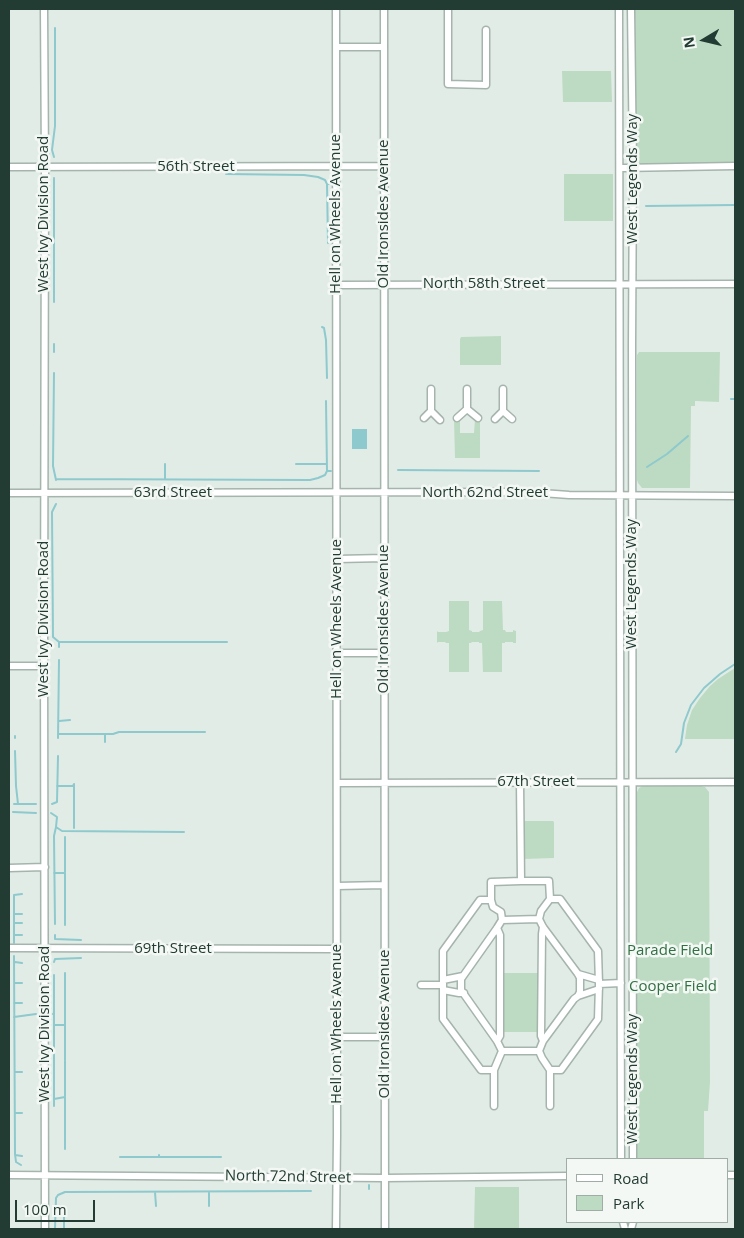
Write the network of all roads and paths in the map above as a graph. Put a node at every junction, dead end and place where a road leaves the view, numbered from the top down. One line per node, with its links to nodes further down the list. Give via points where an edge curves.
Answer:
1 (44, 9): 13 (street, West Ivy Division Road)
2 (336, 9): 8 (street, Hell on Wheels Avenue)
3 (384, 9): 9 (street, Old Ironsides Avenue)
4 (448, 9): 7 (street, via 448,84 486,85)
5 (620, 9): 15 (street, West Legends Way)
6 (631, 9): 16 (street, West Legends Way)
7 (486, 30)
8 (336, 46): 9 (street); 14 (street, Hell on Wheels Avenue)
9 (383, 47): 10 (street, Old Ironsides Avenue)
10 (384, 166): 14 (street, 56th Street); 17 (street, Old Ironsides Avenue)
11 (735, 166): 16 (street)
12 (9, 167): 13 (street, 56th Street)
13 (45, 167): 14 (street, 56th Street); 34 (street, West Ivy Division Road)
14 (336, 167): 21 (street, Hell on Wheels Avenue)
15 (620, 168): 16 (street); 18 (street, West Legends Way)
16 (633, 168): 19 (street, West Legends Way)
17 (384, 284): 18 (street, North 58th Street); 21 (street, North 58th Street); 35 (street, Old Ironsides Avenue)
18 (620, 284): 19 (street, North 58th Street); 38 (street, West Legends Way)
19 (632, 284): 20 (street, North 58th Street); 39 (street, West Legends Way)
20 (735, 284)
21 (336, 285): 37 (street, Hell on Wheels Avenue)
22 (431, 389): 26 (street)
23 (467, 389): 25 (street)
24 (503, 389): 27 (street)
25 (468, 409): 29 (street); 30 (street)
26 (431, 411): 28 (street); 33 (street)
27 (503, 411): 31 (street); 32 (street)
28 (424, 418)
29 (457, 418)
30 (478, 418)
31 (495, 418)
32 (512, 419)
33 (440, 420)
34 (45, 492): 36 (street, 63rd Street); 37 (street, 63rd Street); 46 (street, West Ivy Division Road)
35 (384, 492): 37 (street, North 62nd Street); 38 (street, North 62nd Street); 41 (street, Old Ironsides Avenue)
36 (9, 493)
37 (337, 493): 42 (street, Hell on Wheels Avenue)
38 (621, 495): 39 (street, North 62nd Street); 48 (street, West Legends Way)
39 (632, 495): 40 (street, North 62nd Street); 49 (street, West Legends Way)
40 (735, 496)
41 (384, 558): 42 (street); 44 (street, Old Ironsides Avenue)
42 (337, 559): 43 (street, Hell on Wheels Avenue)
43 (337, 653): 44 (street); 51 (street, Hell on Wheels Avenue)
44 (384, 653): 52 (street, Old Ironsides Avenue)
45 (9, 666): 46 (street)
46 (44, 666): 54 (street, West Ivy Division Road)
47 (520, 782): 48 (street, 67th Street); 52 (street, 67th Street); 55 (street)
48 (621, 782): 49 (street, 67th Street); 70 (street, West Legends Way)
49 (632, 782): 50 (street, 67th Street); 86 (street, West Legends Way)
50 (735, 782)
51 (337, 783): 52 (street, 67th Street); 57 (street, Hell on Wheels Avenue)
52 (384, 783): 56 (street, Old Ironsides Avenue)
53 (9, 868): 54 (street)
54 (45, 868): 65 (street, West Ivy Division Road)
55 (521, 881): 58 (street, via 548,882); 59 (street, via 491,882)
56 (384, 885): 57 (street); 76 (street, Old Ironsides Avenue)
57 (337, 886): 66 (street, Hell on Wheels Avenue)
58 (550, 899): 60 (street); 69 (street, via 560,899 598,951)
59 (491, 900): 61 (street, via 493,907 501,912); 72 (street, via 480,900 443,951)
60 (539, 919): 61 (street); 62 (street)
61 (502, 920): 63 (street)
62 (543, 927): 67 (street); 78 (street)
63 (498, 928): 68 (street); 77 (street, via 500,1036)
64 (9, 948): 65 (street, 69th Street)
65 (44, 948): 66 (street, 69th Street); 88 (street, West Ivy Division Road)
66 (336, 949): 75 (street, Hell on Wheels Avenue)
67 (578, 974): 69 (street); 74 (street)
68 (463, 976): 72 (street); 73 (street, via 461,990)
69 (599, 984): 70 (street); 74 (street); 82 (street, via 598,1019 561,1070)
70 (621, 984): 85 (street, West Legends Way)
71 (421, 985): 72 (street)
72 (443, 985): 73 (street); 81 (street, via 443,1019 481,1070)
73 (464, 993): 77 (street)
74 (578, 996): 78 (street)
75 (337, 1037): 76 (street); 90 (street, Hell on Wheels Avenue)
76 (385, 1037): 91 (street, Old Ironsides Avenue)
77 (497, 1041): 79 (street)
78 (543, 1041): 80 (street)
79 (502, 1051): 80 (street); 81 (street)
80 (539, 1051): 82 (street)
81 (494, 1070): 83 (street)
82 (550, 1070): 84 (street)
83 (494, 1106)
84 (550, 1106)
85 (621, 1158)
86 (633, 1158)
87 (9, 1175): 88 (street, North 72nd Street)
88 (46, 1175): 90 (street, North 72nd Street); 92 (street, West Ivy Division Road)
89 (566, 1176): 91 (street, North 72nd Street)
90 (337, 1177): 91 (street, North 72nd Street); 93 (street, Hell on Wheels Avenue)
91 (385, 1178): 94 (street, Old Ironsides Avenue)
92 (45, 1229)
93 (336, 1229)
94 (385, 1229)

